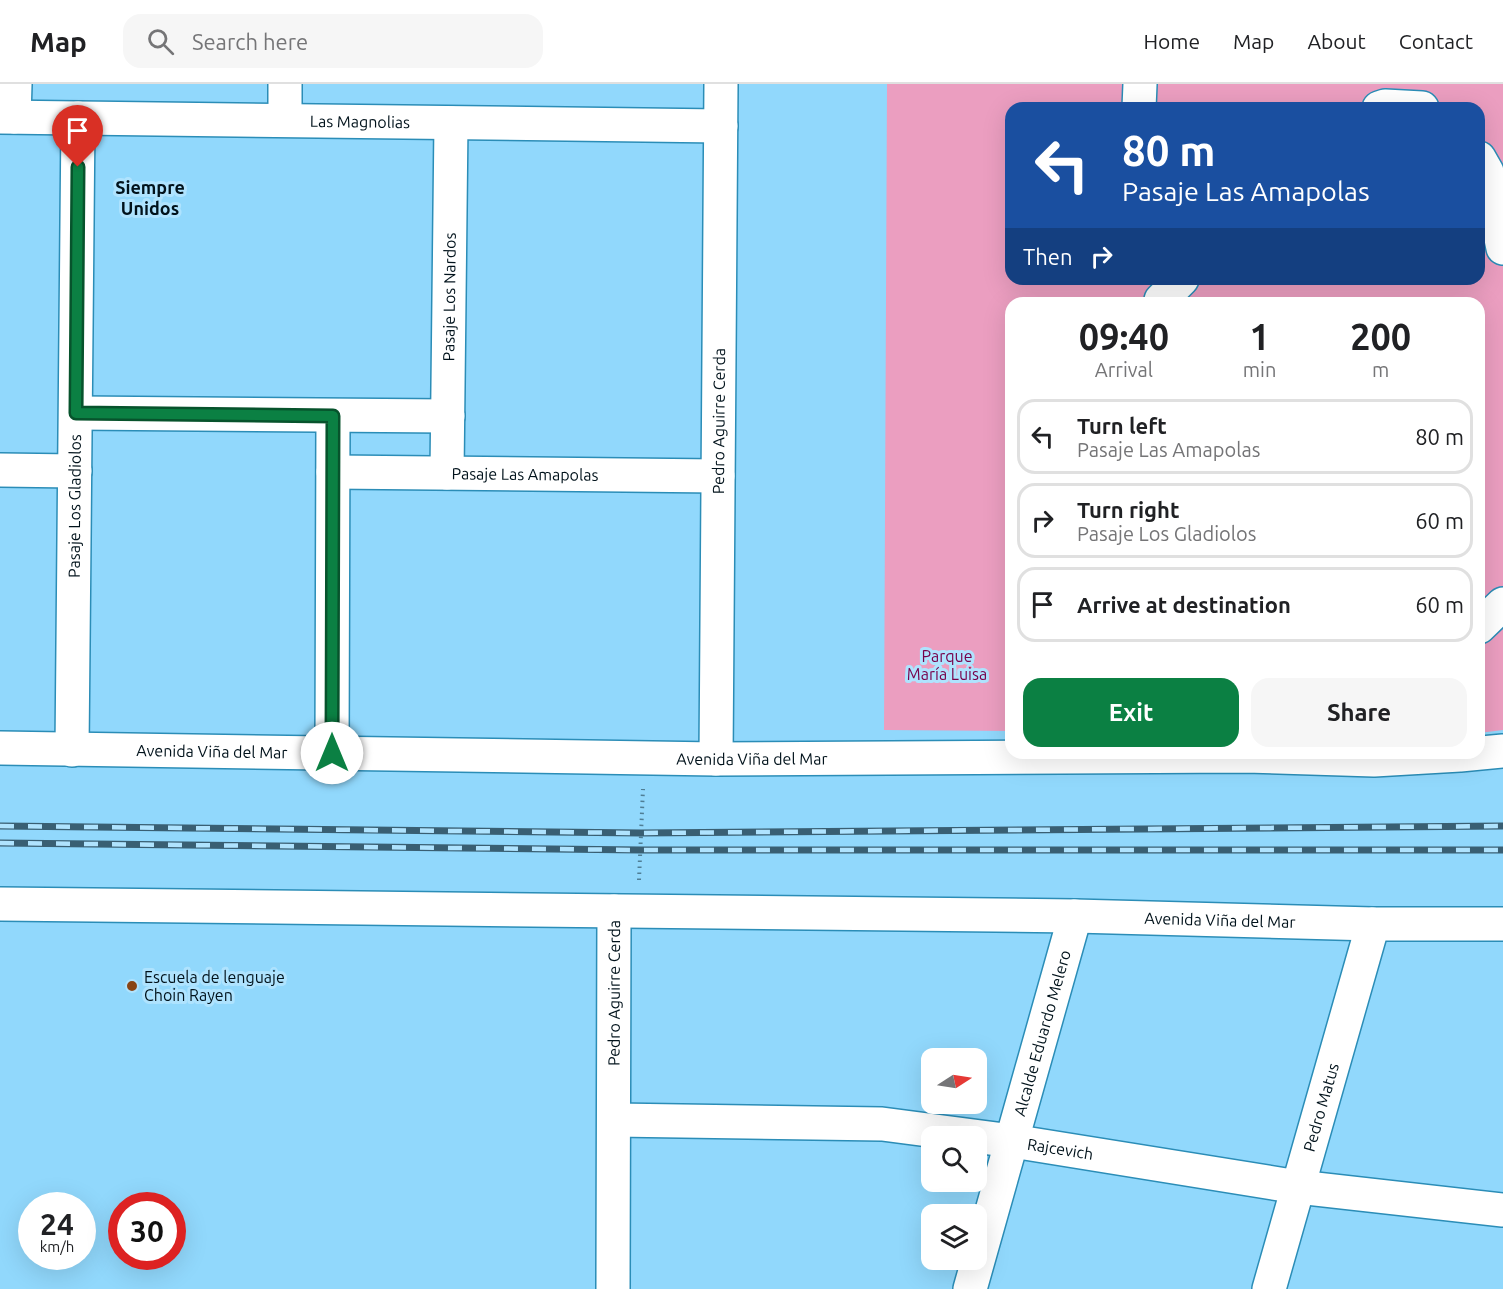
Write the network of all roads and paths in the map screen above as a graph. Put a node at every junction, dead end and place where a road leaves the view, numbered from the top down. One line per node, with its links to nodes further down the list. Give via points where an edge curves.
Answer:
1 (15, 84): 6 (street)
2 (285, 84): 8 (street)
3 (721, 84): 10 (street, Pedro Aguirre Cerda)
4 (1140, 84): 5 (street)
5 (1139, 102)
6 (7, 117): 7 (street, Las Magnolias)
7 (78, 118): 8 (street, Las Magnolias); 13 (street, Pasaje Los Gladiolos)
8 (285, 120): 9 (street, Las Magnolias)
9 (451, 123): 10 (street, Las Magnolias); 15 (street, Pasaje Los Nardos)
10 (721, 126): 20 (street, Pedro Aguirre Cerda)
11 (1485, 168): 12 (street)
12 (1503, 248)
13 (76, 413): 14 (street); 17 (street, Pasaje Los Gladiolos)
14 (333, 416): 15 (street); 18 (street)
15 (448, 416): 19 (street, Pasaje Los Nardos)
16 (0, 470): 17 (street)
17 (75, 471): 24 (street, Pasaje Los Gladiolos)
18 (333, 472): 19 (street, Pasaje Las Amapolas); 26 (street)
19 (447, 473): 20 (street, Pasaje Las Amapolas)
20 (718, 476): 29 (street, Pedro Aguirre Cerda)
21 (1503, 604): 22 (street)
22 (1485, 621)
23 (0, 748): 24 (street, Avenida Viña del Mar)
24 (72, 750): 26 (street, Avenida Viña del Mar)
25 (1503, 751): 27 (street, Avenida Viña del Mar)
26 (332, 753): 29 (street, Avenida Viña del Mar)
27 (1485, 753)
28 (1005, 756): 29 (street, Avenida Viña del Mar)
29 (716, 759)
30 (1352, 759): 31 (street, Avenida Viña del Mar)
31 (1393, 759)
32 (643, 781): 34 (path, Pedro Aguirre Cerda, via 639,879)
33 (0, 904): 34 (street, Avenida Viña del Mar)
34 (615, 911): 35 (street, Avenida Viña del Mar); 38 (street, Pedro Aguirre Cerda)
35 (1075, 916): 36 (street, Avenida Viña del Mar); 39 (street, Alcalde Eduardo Melero)
36 (1373, 924): 37 (street, Avenida Viña del Mar); 40 (street, Pedro Matus)
37 (1503, 924)
38 (615, 1120): 39 (street, Rajcevich, via 882,1124); 42 (street, Pedro Aguirre Cerda)
39 (1012, 1141): 40 (street, Rajcevich); 43 (street, Alcalde Eduardo Melero)
40 (1298, 1187): 41 (street, Rajcevich); 44 (street, Pedro Matus)
41 (1503, 1210)
42 (613, 1289)
43 (970, 1289)
44 (1269, 1289)

